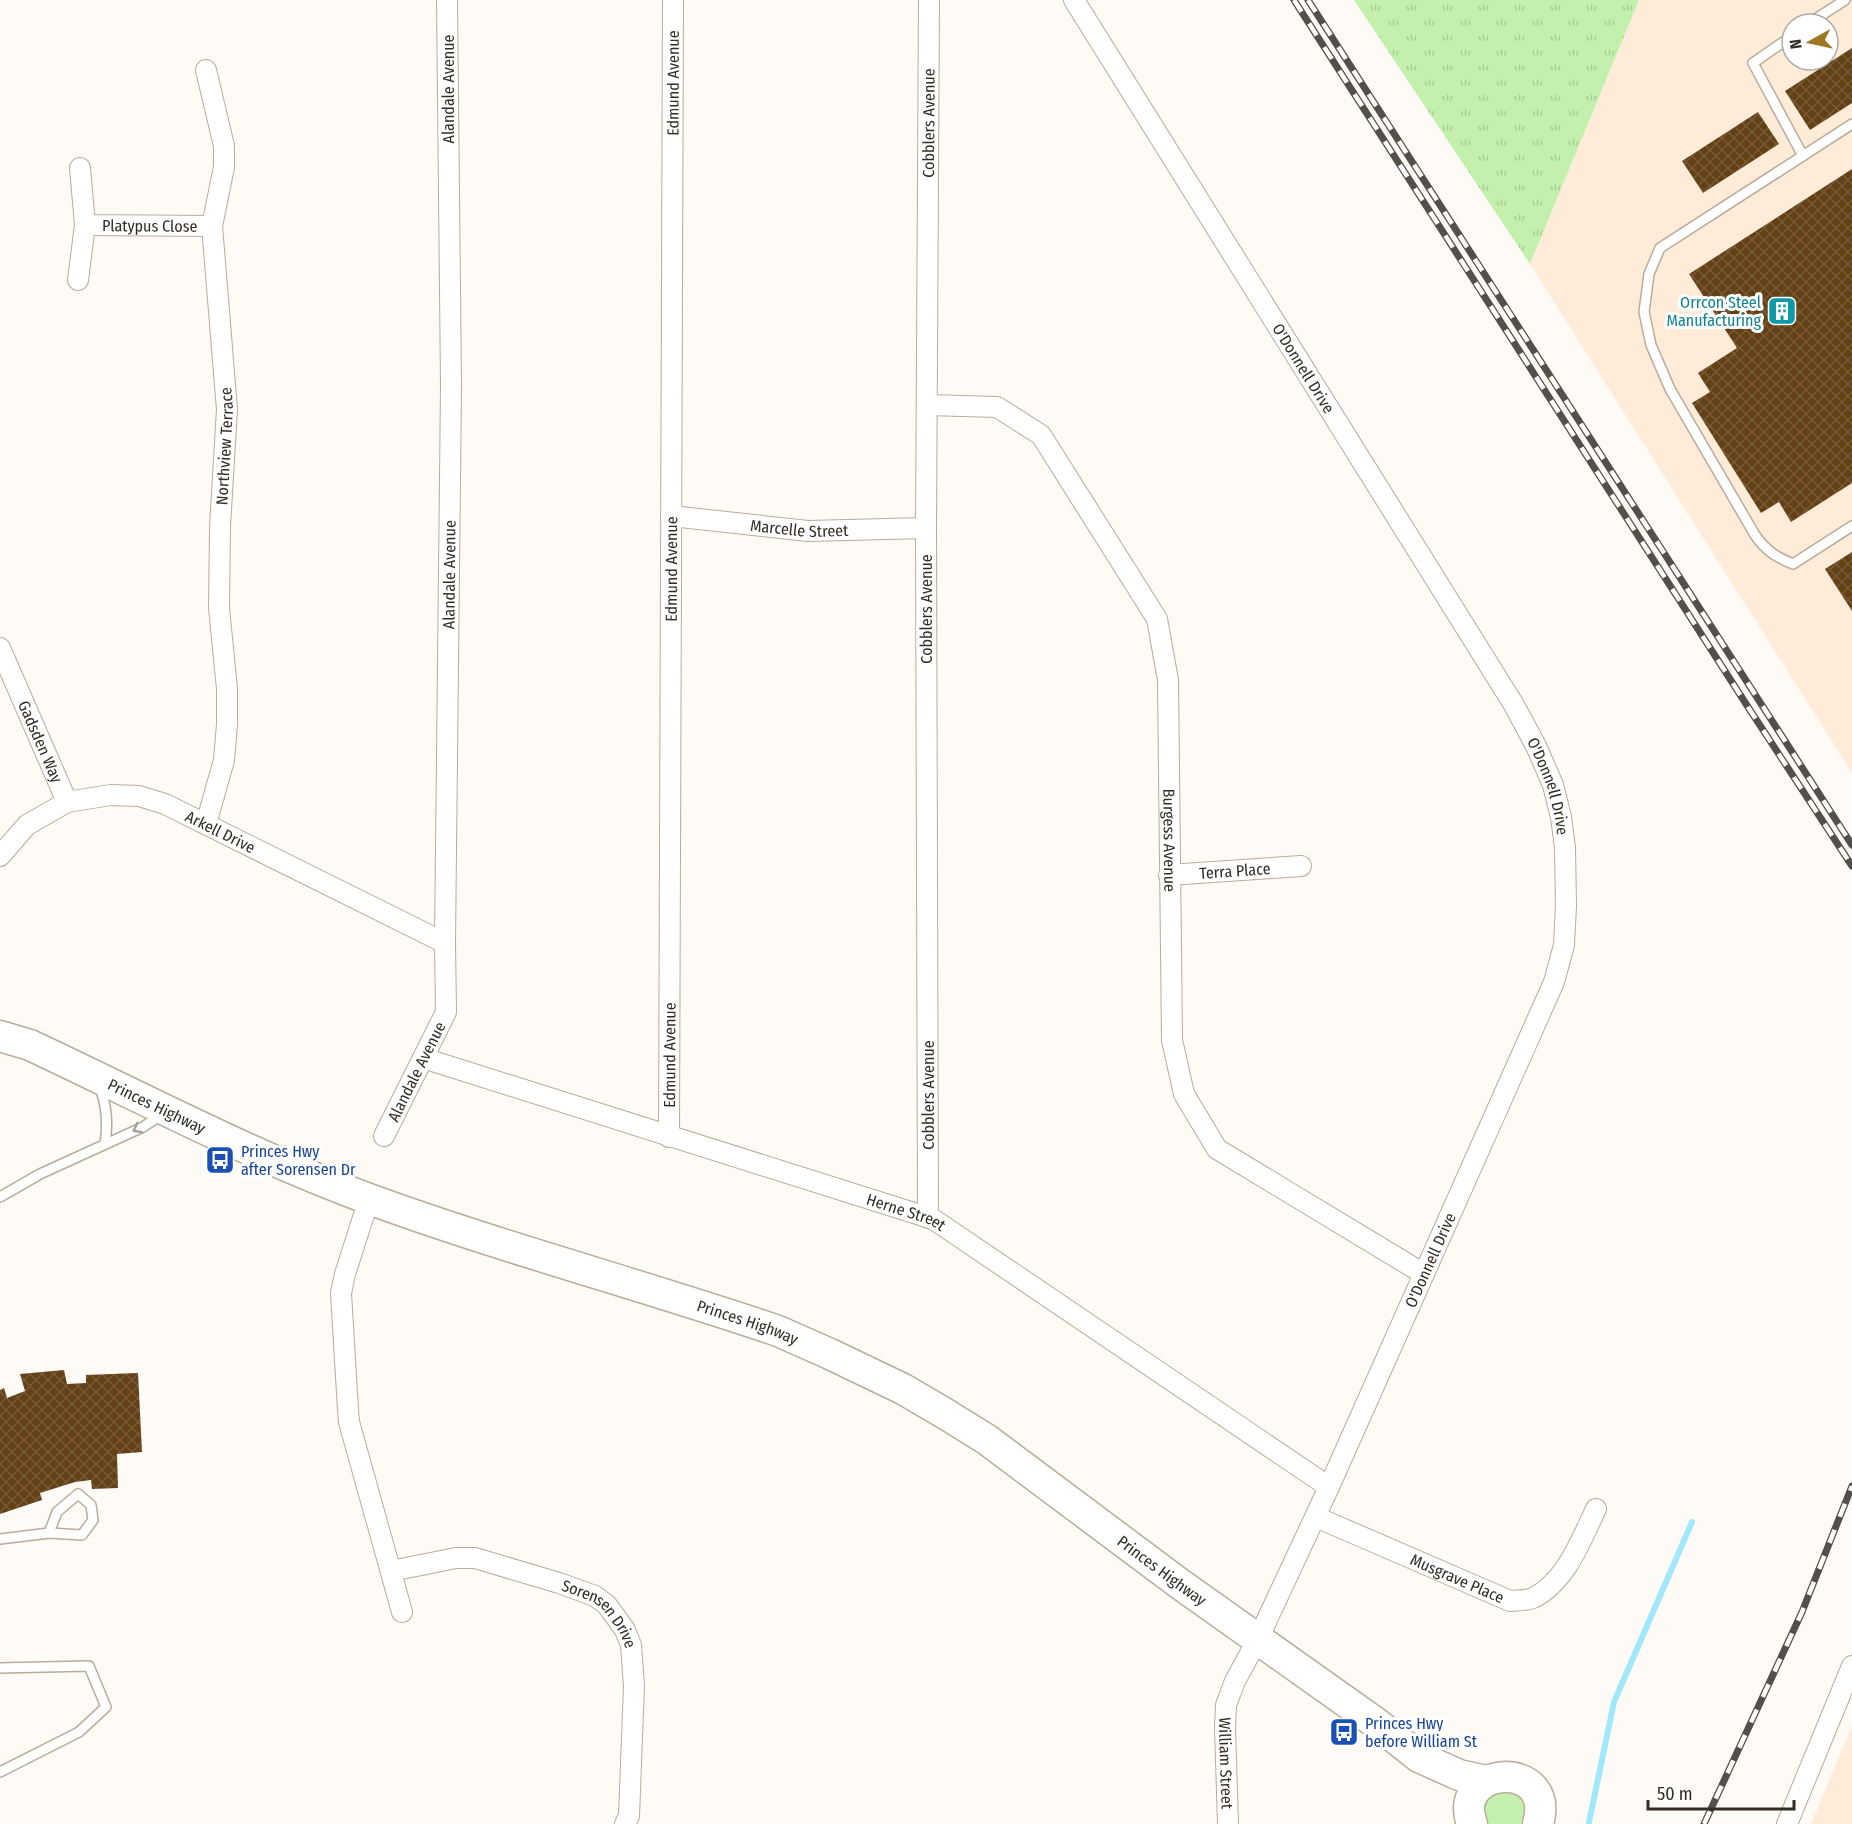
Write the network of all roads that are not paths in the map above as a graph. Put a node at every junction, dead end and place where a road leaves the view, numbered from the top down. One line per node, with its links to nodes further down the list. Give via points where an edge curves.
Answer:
1 (447, 0): 25 (street, Alandale Avenue, via 451,386)
2 (673, 0): 16 (street, Edmund Avenue)
3 (929, 0): 15 (street, Cobblers Avenue)
4 (1074, 0): 36 (street, O'Donnell Drive, via 1514,705 1553,785 1565,848 1564,945 1554,982)
5 (1845, 0): 6 (lane)
6 (1826, 12)
7 (1780, 44): 10 (lane, via 1753,63)
8 (206, 70): 13 (street, Northview Terrace, via 224,146 224,167)
9 (1852, 124): 10 (lane)
10 (1803, 156): 17 (lane, via 1660,248 1648,274 1644,312 1651,345 1670,389 1765,549 1793,564)
11 (80, 168): 12 (street, Platypus Close)
12 (85, 225): 13 (street, Platypus Close); 14 (street, Platypus Close)
13 (212, 226): 21 (street, Northview Terrace, via 227,410 219,608 227,724 224,760)
14 (78, 280)
15 (927, 405): 18 (street, Cobblers Avenue); 24 (street, Burgess Avenue, via 997,406 1041,435 1157,619 1167,680)
16 (672, 516): 18 (street, Marcelle Street, via 808,531); 31 (street, Edmund Avenue)
17 (1852, 526)
18 (926, 528): 35 (street, Cobblers Avenue)
19 (0, 648): 20 (street, Gadsden Way)
20 (68, 802): 21 (street, Arkell Drive, via 111,795 139,796); 22 (street, Arkell Drive, via 27,825)
21 (206, 824): 25 (street, Arkell Drive)
22 (0, 856)
23 (1302, 866): 24 (street, Terra Place)
24 (1169, 875): 36 (street, Burgess Avenue, via 1172,1040 1184,1094 1217,1149)
25 (445, 943): 27 (street, Alandale Avenue, via 446,1012)
26 (0, 1036): 28 (main road, Princes Highway)
27 (423, 1058): 30 (street, Alandale Avenue); 31 (street, Herne Street)
28 (95, 1076): 29 (main road, Princes Highway); 32 (lane, via 107,1110)
29 (168, 1111): 32 (lane, one-way to 32); 34 (main road, Princes Highway, via 244,1148)
30 (384, 1136)
31 (669, 1137): 35 (street, Herne Street)
32 (105, 1144): 33 (lane)
33 (0, 1197)
34 (369, 1199): 42 (street, via 345,1274 341,1311 349,1422); 44 (main road, Princes Highway, via 778,1331 903,1389 986,1439)
35 (928, 1218): 37 (street, Herne Street)
36 (1424, 1274): 37 (street, O'Donnell Drive)
37 (1329, 1487): 39 (street, O'Donnell Drive)
38 (1596, 1509): 39 (street, Musgrave Place, via 1564,1571 1550,1587 1531,1599 1510,1601)
39 (1316, 1517): 44 (street, O'Donnell Drive)
40 (49, 1533): 40 (lane, via 82,1535 93,1520 92,1505 78,1494 57,1512); 41 (lane)
41 (0, 1539)
42 (391, 1571): 43 (street); 52 (street, Sorensen Drive, via 456,1558 476,1558 559,1583 595,1596 607,1605 626,1630 631,1645 634,1686 629,1816)
43 (402, 1612)
44 (1258, 1639): 47 (main road, Princes Highway); 53 (street, William Street, via 1226,1705)
45 (1852, 1666): 54 (street)
46 (0, 1668): 48 (lane, via 89,1666 106,1707 79,1732)
47 (1419, 1758): 49 (main road, Princes Highway, via 1459,1775); 50 (main road, Princes Highway)
48 (0, 1772)
49 (1486, 1781): 50 (main road, via 1474,1794); 51 (main road, Princes Highway, via 1511,1776 1527,1783 1538,1797)
50 (1471, 1818)
51 (1543, 1821)
52 (625, 1824)
53 (1228, 1824)
54 (1787, 1824)

